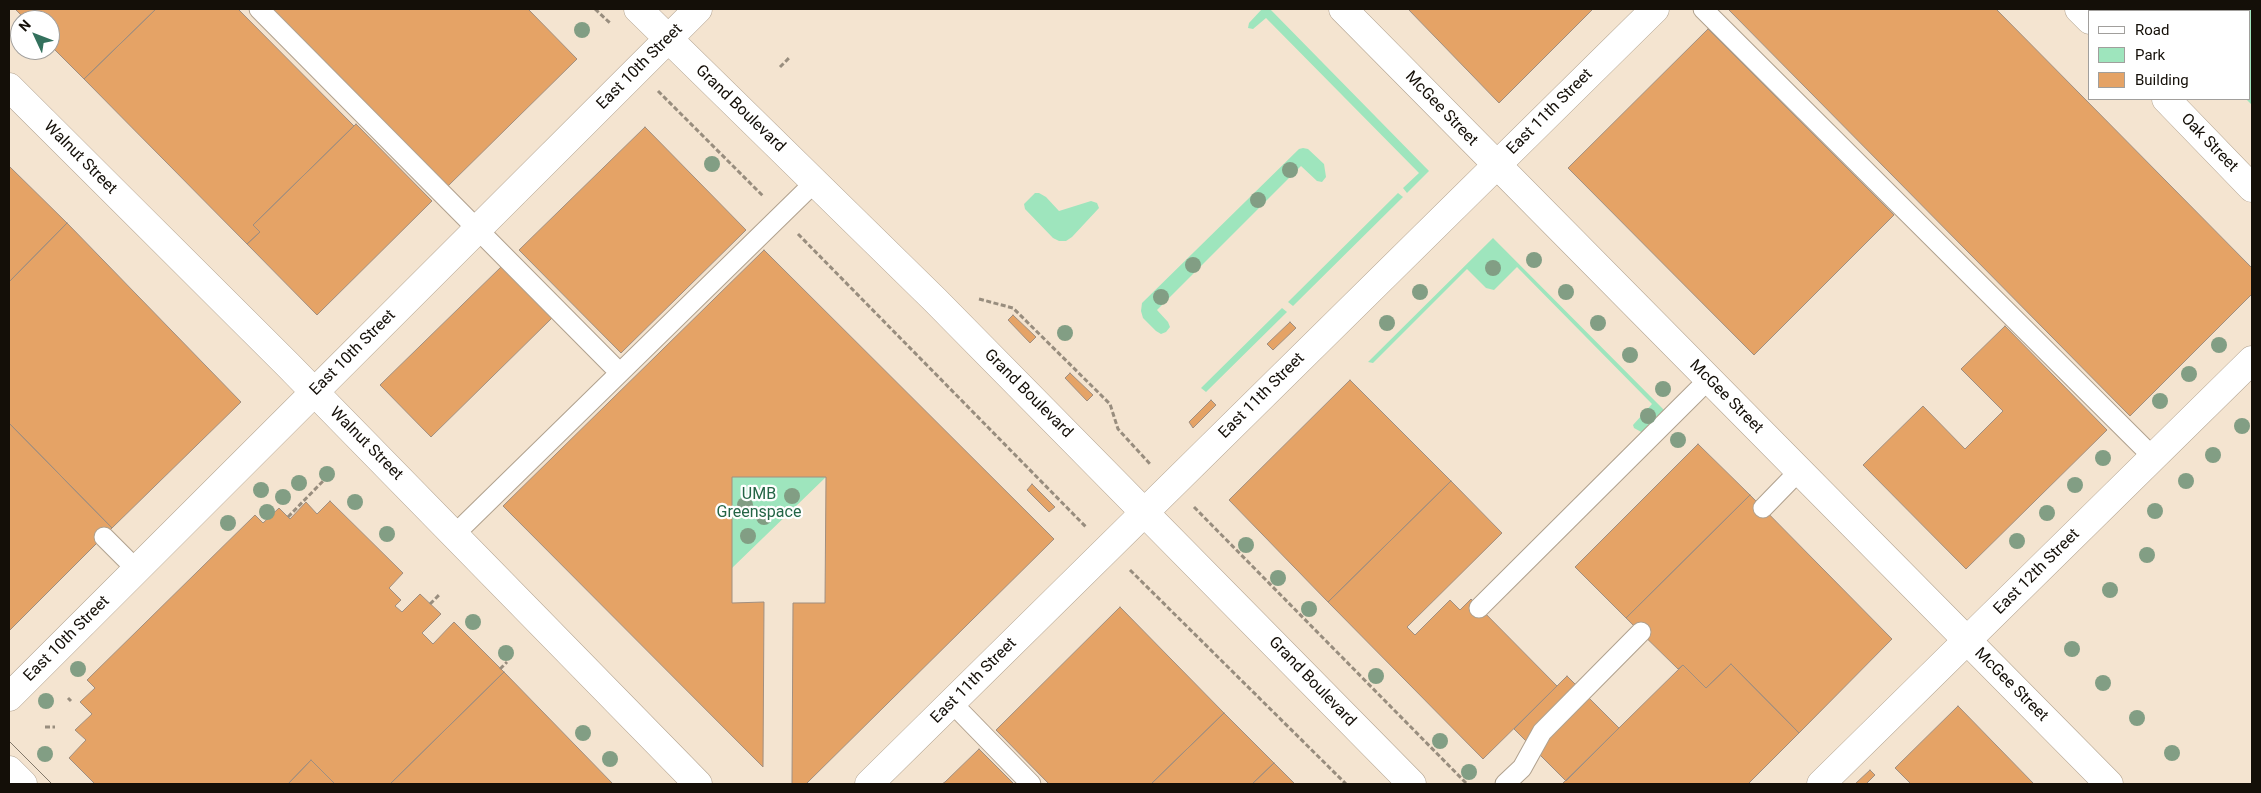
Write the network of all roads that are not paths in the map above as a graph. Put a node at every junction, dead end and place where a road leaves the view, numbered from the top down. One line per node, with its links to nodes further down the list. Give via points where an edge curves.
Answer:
1 (259, 9): 15 (lane)
2 (638, 9): 9 (street, Grand Boulevard)
3 (698, 9): 9 (street, East 10th Street)
4 (1343, 9): 12 (street, McGee Street)
5 (1656, 9): 12 (street, East 11th Street)
6 (1703, 9): 20 (lane)
7 (2078, 9): 8 (street)
8 (2088, 18)
9 (669, 38): 13 (street, Grand Boulevard); 15 (street, East 10th Street)
10 (9, 87): 19 (street, Walnut Street)
11 (2167, 100): 14 (street, Oak Street)
12 (1496, 165): 18 (street, McGee Street); 23 (street, East 11th Street)
13 (815, 182): 17 (lane); 23 (street, Grand Boulevard)
14 (2252, 188)
15 (477, 228): 17 (lane); 19 (street, East 10th Street)
16 (2252, 360): 20 (street, East 12th Street)
17 (619, 372): 24 (lane)
18 (1708, 380): 21 (street, McGee Street); 27 (lane)
19 (314, 392): 24 (street, Walnut Street); 26 (street, East 10th Street)
20 (2153, 458): 29 (street, East 12th Street)
21 (1799, 471): 22 (lane); 29 (street, McGee Street)
22 (1763, 508)
23 (1145, 512): 31 (street, East 11th Street); 37 (street, Grand Boulevard)
24 (454, 534): 34 (street, Walnut Street)
25 (104, 537): 26 (lane)
26 (137, 570): 30 (street, East 10th Street)
27 (1479, 608)
28 (1640, 632): 38 (lane, via 1542,732 1522,768)
29 (1968, 640): 39 (street, East 12th Street); 40 (street, McGee Street)
30 (9, 697)
31 (952, 703): 35 (street, East 11th Street); 36 (lane)
32 (9, 770): 33 (street)
33 (23, 784)
34 (698, 784)
35 (869, 784)
36 (1031, 784)
37 (1412, 784)
38 (1505, 784)
39 (1821, 784)
40 (2110, 784)

